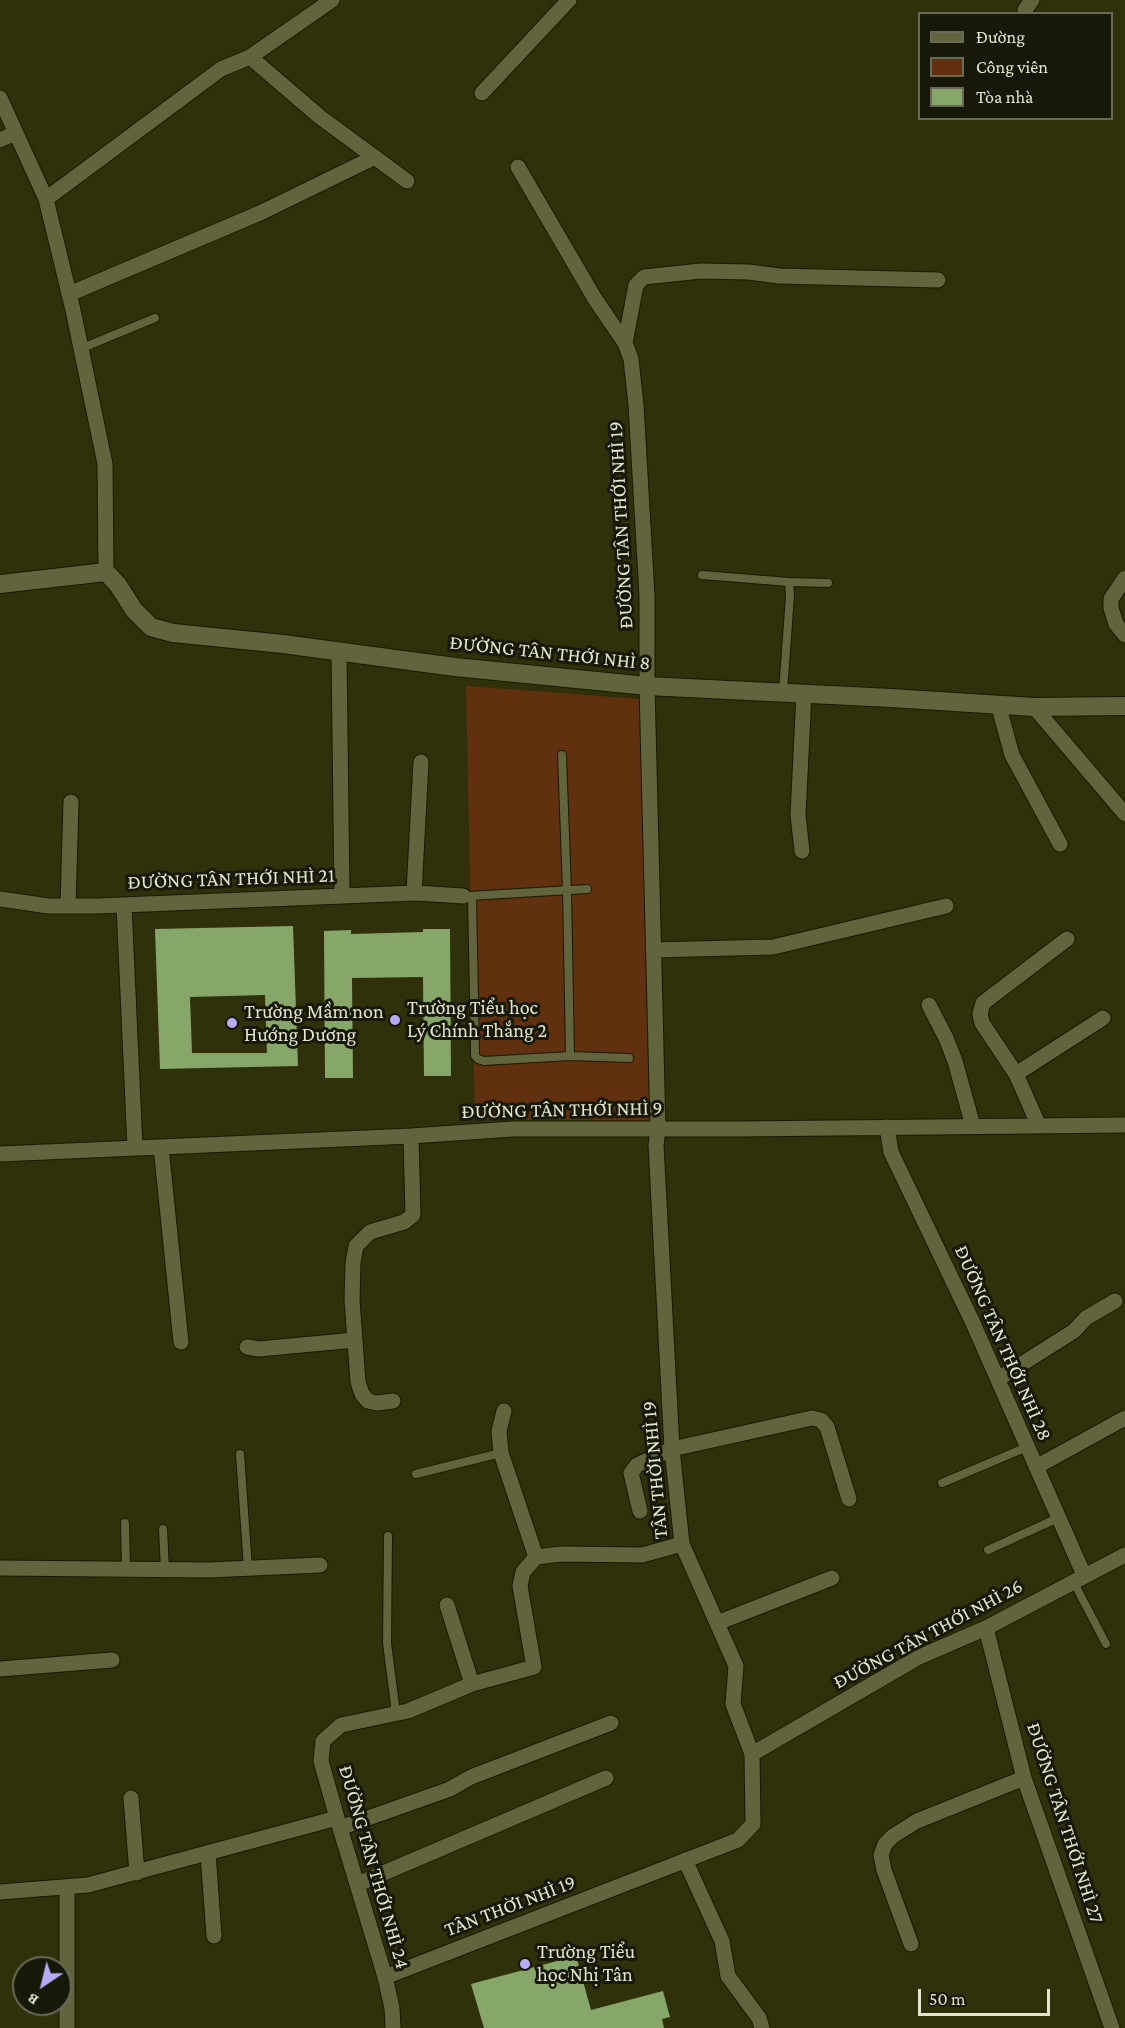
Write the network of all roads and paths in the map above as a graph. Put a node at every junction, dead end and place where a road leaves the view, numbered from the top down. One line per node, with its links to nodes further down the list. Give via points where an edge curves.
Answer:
1 (332, 0): 3 (street)
2 (569, 0): 4 (street)
3 (250, 57): 8 (street, via 320,117); 11 (street, via 221,69)
4 (482, 93)
5 (0, 98): 6 (street)
6 (16, 133): 7 (street); 11 (street)
7 (0, 140)
8 (375, 157): 10 (street); 13 (street, via 251,218)
9 (518, 166): 15 (street, ĐƯỜNG TÂN THỚI NHÌ 19, via 590,291)
10 (407, 181)
11 (46, 199): 13 (street)
12 (938, 280): 15 (street, via 701,271 644,277 636,285)
13 (69, 294): 16 (street)
14 (155, 318): 16 (lane)
15 (625, 343): 25 (street, ĐƯỜNG TÂN THỚI NHÌ 19, via 631,359 637,417 647,596)
16 (80, 349): 17 (street, via 105,464)
17 (106, 572): 22 (street); 24 (street, ĐƯỜNG TÂN THỚI NHÌ 8, via 151,627 172,633)
18 (702, 575): 20 (lane)
19 (1125, 578): 23 (street, via 1111,599 1111,608)
20 (789, 582): 21 (lane); 26 (lane)
21 (828, 583)
22 (0, 584)
23 (1125, 635)
24 (339, 652): 25 (street, ĐƯỜNG TÂN THỚI NHÌ 8); 40 (street)
25 (647, 686): 26 (street, ĐƯỜNG TÂN THỚI NHÌ 8); 47 (street, ĐƯỜNG TÂN THỚI NHÌ 19)
26 (783, 692): 27 (street, ĐƯỜNG TÂN THỚI NHÌ 8)
27 (804, 693): 28 (street, ĐƯỜNG TÂN THỚI NHÌ 8); 36 (street, via 798,816)
28 (998, 704): 30 (street, ĐƯỜNG TÂN THỚI NHÌ 8); 35 (street, via 1012,755)
29 (1125, 706): 30 (street, ĐƯỜNG TÂN THỚI NHÌ 8)
30 (1034, 707): 34 (street)
31 (562, 755): 38 (lane)
32 (421, 762): 39 (street)
33 (71, 802): 44 (street)
34 (1125, 814)
35 (1060, 844)
36 (802, 851)
37 (587, 889): 38 (lane)
38 (567, 890): 41 (lane); 50 (lane)
39 (414, 893): 40 (street, ĐƯỜNG TÂN THỚI NHÌ 21); 41 (street, ĐƯỜNG TÂN THỚI NHÌ 21)
40 (342, 896): 43 (street, ĐƯỜNG TÂN THỚI NHÌ 21)
41 (468, 896): 50 (lane, via 476,1056 484,1061)
42 (0, 899): 44 (street, ĐƯỜNG TÂN THỚI NHÌ 21)
43 (124, 905): 44 (street, ĐƯỜNG TÂN THỚI NHÌ 21); 59 (street)
44 (68, 906)
45 (946, 906): 47 (street, via 773,947)
46 (1067, 939): 52 (street, via 983,1003 982,1023)
47 (653, 950): 57 (street, ĐƯỜNG TÂN THỚI NHÌ 19)
48 (929, 1005): 54 (street, via 955,1061)
49 (1103, 1018): 52 (street)
50 (570, 1056): 51 (lane)
51 (630, 1058)
52 (1016, 1074): 55 (street)
53 (1125, 1125): 55 (street, ĐƯỜNG TÂN THỚI NHÌ 9)
54 (973, 1126): 55 (street, ĐƯỜNG TÂN THỚI NHÌ 9); 56 (street, ĐƯỜNG TÂN THỚI NHÌ 9)
55 (1039, 1126)
56 (887, 1127): 57 (street, ĐƯỜNG TÂN THỚI NHÌ 9); 66 (street, ĐƯỜNG TÂN THỚI NHÌ 28, via 891,1152)
57 (658, 1129): 58 (street, ĐƯỜNG TÂN THỚI NHÌ 9, via 513,1129); 71 (street, TÂN THỜI NHÌ 19)
58 (411, 1136): 60 (street, ĐƯỜNG TÂN THỚI NHÌ 9); 63 (street, via 413,1215 404,1222 370,1232 356,1246 352,1300)
59 (135, 1147): 60 (street, ĐƯỜNG TÂN THỚI NHÌ 9); 61 (street, ĐƯỜNG TÂN THỚI NHÌ 9)
60 (161, 1147): 64 (street)
61 (0, 1154)
62 (1115, 1301): 66 (street)
63 (355, 1340): 65 (street); 67 (street, via 362,1394 368,1401)
64 (181, 1342)
65 (247, 1347)
66 (998, 1379): 70 (street, ĐƯỜNG TÂN THỚI NHÌ 28)
67 (393, 1401)
68 (504, 1411): 72 (street, via 499,1431)
69 (1125, 1418): 74 (street)
70 (1027, 1447): 74 (street, ĐƯỜNG TÂN THỚI NHÌ 28); 76 (lane)
71 (672, 1449): 77 (street, via 812,1418 821,1420 827,1427); 78 (street, via 632,1469); 83 (street, TÂN THỜI NHÌ 19)
72 (501, 1453): 75 (lane); 86 (street)
73 (240, 1454): 89 (lane)
74 (1036, 1467): 79 (street, ĐƯỜNG TÂN THỚI NHÌ 28)
75 (416, 1474)
76 (942, 1483)
77 (849, 1499)
78 (640, 1511)
79 (1058, 1518): 84 (lane); 93 (street, ĐƯỜNG TÂN THỚI NHÌ 28)
80 (125, 1523): 90 (lane)
81 (164, 1529): 91 (lane)
82 (388, 1536): 101 (lane, via 387,1643)
83 (682, 1544): 86 (street, via 642,1555); 95 (street, TÂN THỜI NHÌ 19)
84 (988, 1550)
85 (1125, 1555): 93 (street, ĐƯỜNG TÂN THỚI NHÌ 26)
86 (536, 1557): 100 (street, ĐƯỜNG TÂN THỚI NHÌ 24, via 523,1572 520,1586 534,1667)
87 (320, 1565): 89 (street)
88 (0, 1568): 90 (street)
89 (248, 1568): 91 (street)
90 (126, 1569): 91 (street)
91 (165, 1570)
92 (832, 1578): 95 (street)
93 (1078, 1578): 96 (street, ĐƯỜNG TÂN THỚI NHÌ 26); 97 (lane)
94 (447, 1605): 100 (street)
95 (717, 1623): 103 (street, TÂN THỜI NHÌ 19, via 736,1666 733,1704)
96 (986, 1628): 103 (street, ĐƯỜNG TÂN THỚI NHÌ 26, via 919,1657); 105 (street, ĐƯỜNG TÂN THỚI NHÌ 27)
97 (1106, 1644)
98 (112, 1660): 99 (street)
99 (0, 1669)
100 (472, 1684): 101 (street, ĐƯỜNG TÂN THỚI NHÌ 24)
101 (396, 1713): 107 (street, ĐƯỜNG TÂN THỚI NHÌ 24, via 340,1725 323,1741 321,1761)
102 (611, 1723): 107 (street, via 471,1777 450,1789)
103 (752, 1754): 109 (street, TÂN THỜI NHÌ 19, via 753,1824 738,1840)
104 (606, 1778): 111 (street)
105 (1024, 1778): 115 (street, via 917,1821 885,1844 881,1855 884,1870); 120 (street, ĐƯỜNG TÂN THỚI NHÌ 27)
106 (131, 1798): 110 (street)
107 (338, 1823): 108 (street); 111 (street, ĐƯỜNG TÂN THỚI NHÌ 24)
108 (208, 1853): 110 (street); 114 (street)
109 (685, 1860): 116 (street, TÂN THỜI NHÌ 19); 119 (street, via 722,1941 728,1976)
110 (138, 1873): 112 (street)
111 (358, 1884): 116 (street, ĐƯỜNG TÂN THỚI NHÌ 24)
112 (67, 1887): 113 (street); 117 (street)
113 (0, 1892)
114 (214, 1936)
115 (910, 1944)
116 (385, 1977): 118 (street, ĐƯỜNG TÂN THỚI NHÌ 24)
117 (67, 2028)
118 (393, 2028)
119 (762, 2028)
120 (1112, 2028)

